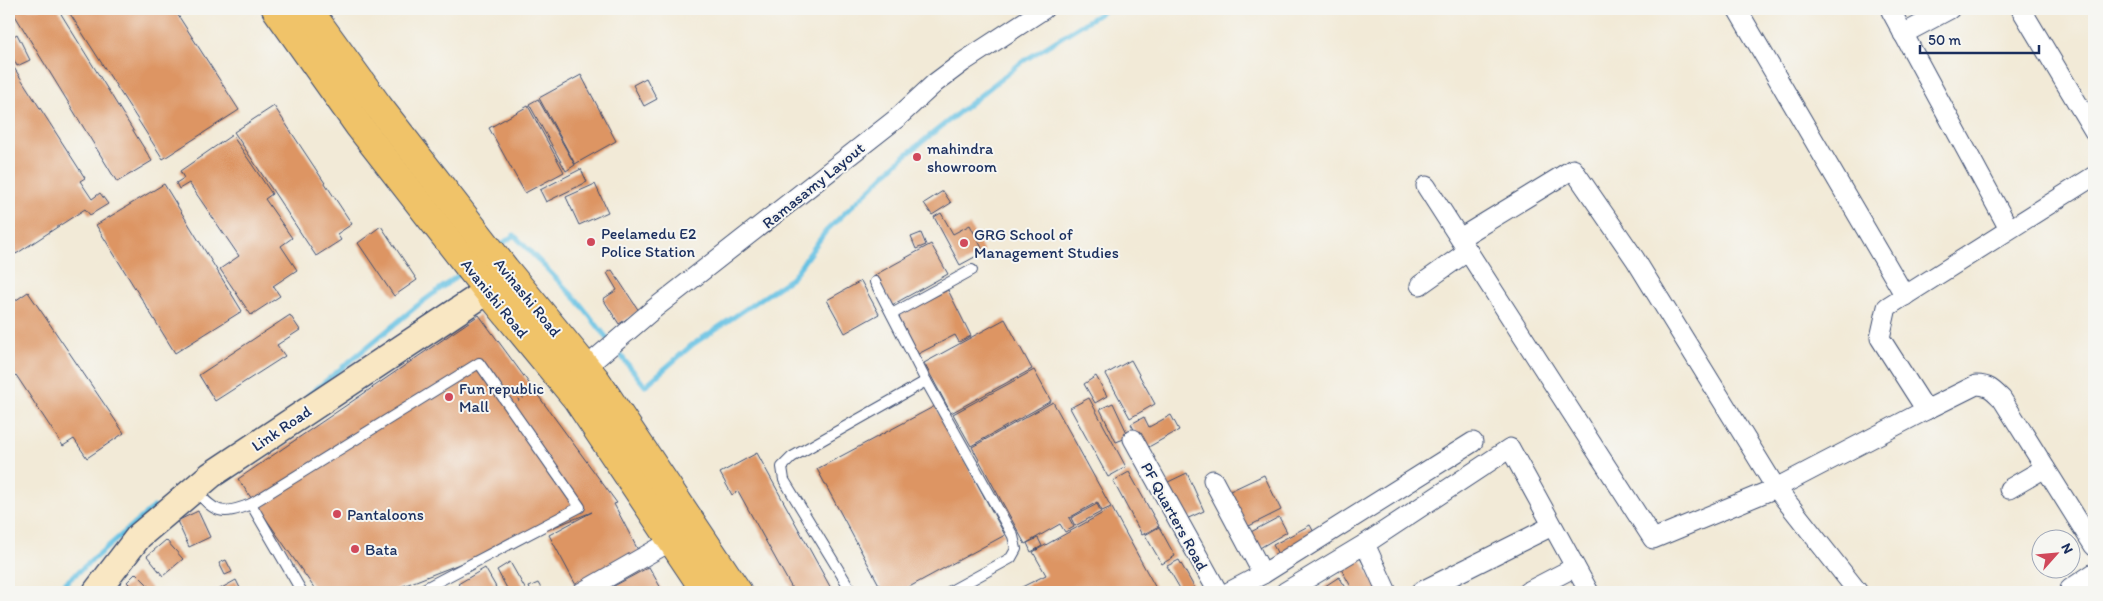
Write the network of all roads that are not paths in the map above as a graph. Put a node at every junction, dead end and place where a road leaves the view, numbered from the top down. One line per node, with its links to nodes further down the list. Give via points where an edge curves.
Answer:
1 (276, 9): 14 (main road, Avanishi Road, via 360,126)
2 (1044, 9): 21 (street, Ramasamy Layout, via 962,62 896,119)
3 (1737, 9): 19 (street)
4 (1892, 9): 8 (street)
5 (1950, 9): 8 (street)
6 (2021, 9): 9 (street)
7 (315, 11): 14 (main road, Avinashi Road)
8 (1903, 34): 12 (street)
9 (2094, 131)
10 (2094, 176): 12 (street)
11 (1426, 186): 13 (street)
12 (2009, 229): 19 (street)
13 (1464, 245): 17 (street); 28 (street, via 1653,539); 28 (street, via 1573,169 1635,259)
14 (471, 246): 18 (main road, Avanishi Road); 21 (main road, Avinashi Road, via 505,269)
15 (972, 270): 20 (lane)
16 (875, 282): 20 (lane)
17 (1420, 285)
18 (486, 288): 29 (street, Link Road); 33 (main road, Avanishi Road, via 576,398)
19 (1905, 296): 23 (street, via 1887,307 1880,338)
20 (892, 314): 22 (lane)
21 (586, 367): 45 (main road, Avinashi Road)
22 (926, 381): 46 (lane, via 792,457 782,467 784,480); 47 (lane, via 1013,536 1016,549 1011,558)
23 (1926, 410): 26 (street, via 1976,385 1985,385 2002,399); 28 (street)
24 (1132, 439): 48 (street, PF Quarters Road)
25 (1473, 442): 38 (street)
26 (2045, 468): 30 (street); 35 (street)
27 (1213, 480): 38 (street)
28 (1776, 488): 55 (street)
29 (194, 489): 31 (lane, via 213,509 230,513); 40 (street, Link Road, via 139,536)
30 (2009, 489)
31 (251, 504): 41 (lane); 42 (lane, via 479,363 580,507)
32 (1552, 526): 34 (street, via 1510,448); 36 (street); 52 (street)
33 (673, 540): 43 (street); 44 (main road, Avanishi Road)
34 (1365, 544): 50 (street); 51 (street)
35 (2094, 546)
36 (1574, 567): 53 (street); 54 (street)
37 (2094, 573): 39 (street)
38 (1263, 574): 49 (street)
39 (2070, 589)
40 (96, 592)
41 (302, 592)
42 (418, 592)
43 (582, 592)
44 (706, 592)
45 (738, 592)
46 (852, 592)
47 (949, 592)
48 (1218, 592)
49 (1230, 592)
50 (1285, 592)
51 (1387, 592)
52 (1420, 592)
53 (1527, 592)
54 (1589, 592)
55 (1858, 592)

